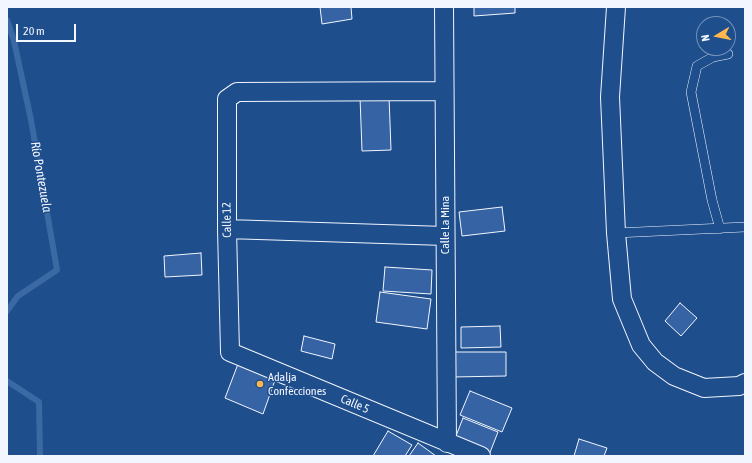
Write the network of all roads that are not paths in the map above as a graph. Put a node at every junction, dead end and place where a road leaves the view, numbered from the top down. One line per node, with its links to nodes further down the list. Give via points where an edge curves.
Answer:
1 (444, 7): 4 (street, Calle La Mina)
2 (616, 7): 8 (street, via 610,97)
3 (717, 56): 7 (lane, via 697,66 691,92)
4 (444, 91): 6 (street, Calle 12, via 237,92 227,99); 9 (street, Calle La Mina)
5 (745, 227): 7 (lane)
6 (227, 229): 9 (street); 10 (street, Calle 12)
7 (720, 229): 8 (lane)
8 (616, 233): 11 (street, via 622,299 641,345 655,362 674,376 704,388)
9 (445, 236): 12 (street, Calle La Mina)
10 (230, 352): 12 (street, Calle 5)
11 (745, 384)
12 (447, 442): 13 (street, Calle 5)
13 (481, 456)

